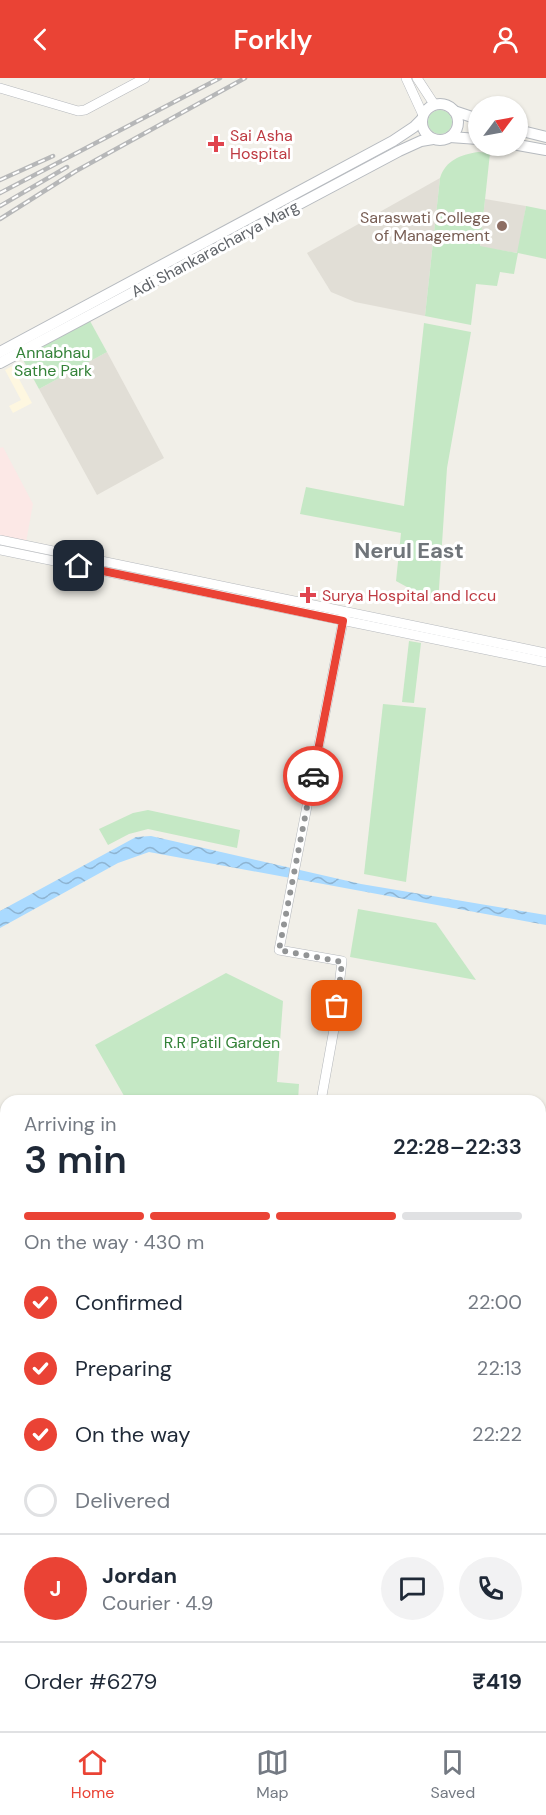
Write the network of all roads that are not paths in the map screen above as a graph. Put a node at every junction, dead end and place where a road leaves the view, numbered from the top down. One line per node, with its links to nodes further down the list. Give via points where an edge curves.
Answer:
1 (145, 78): 4 (street, via 78,111)
2 (406, 78): 8 (street)
3 (417, 78): 5 (street)
4 (0, 88)
5 (435, 104): 6 (main road, via 446,104); 8 (main road)
6 (454, 111): 7 (main road); 10 (main road, via 457,127)
7 (468, 116)
8 (422, 117): 13 (main road, via 424,131); 16 (main road, Adi Shankaracharya Marg, via 393,141)
9 (528, 132): 11 (main road)
10 (450, 137): 12 (main road); 13 (main road)
11 (546, 137)
12 (468, 138)
13 (433, 139): 17 (main road, Adi Shankaracharya Marg, via 399,151)
14 (528, 147): 15 (main road)
15 (546, 150)
16 (0, 352)
17 (0, 363)
18 (0, 540): 20 (street)
19 (0, 550): 20 (street)
20 (344, 616): 21 (street); 22 (street); 23 (street, via 279,950 342,962)
21 (546, 652)
22 (546, 662)
23 (322, 1095)

